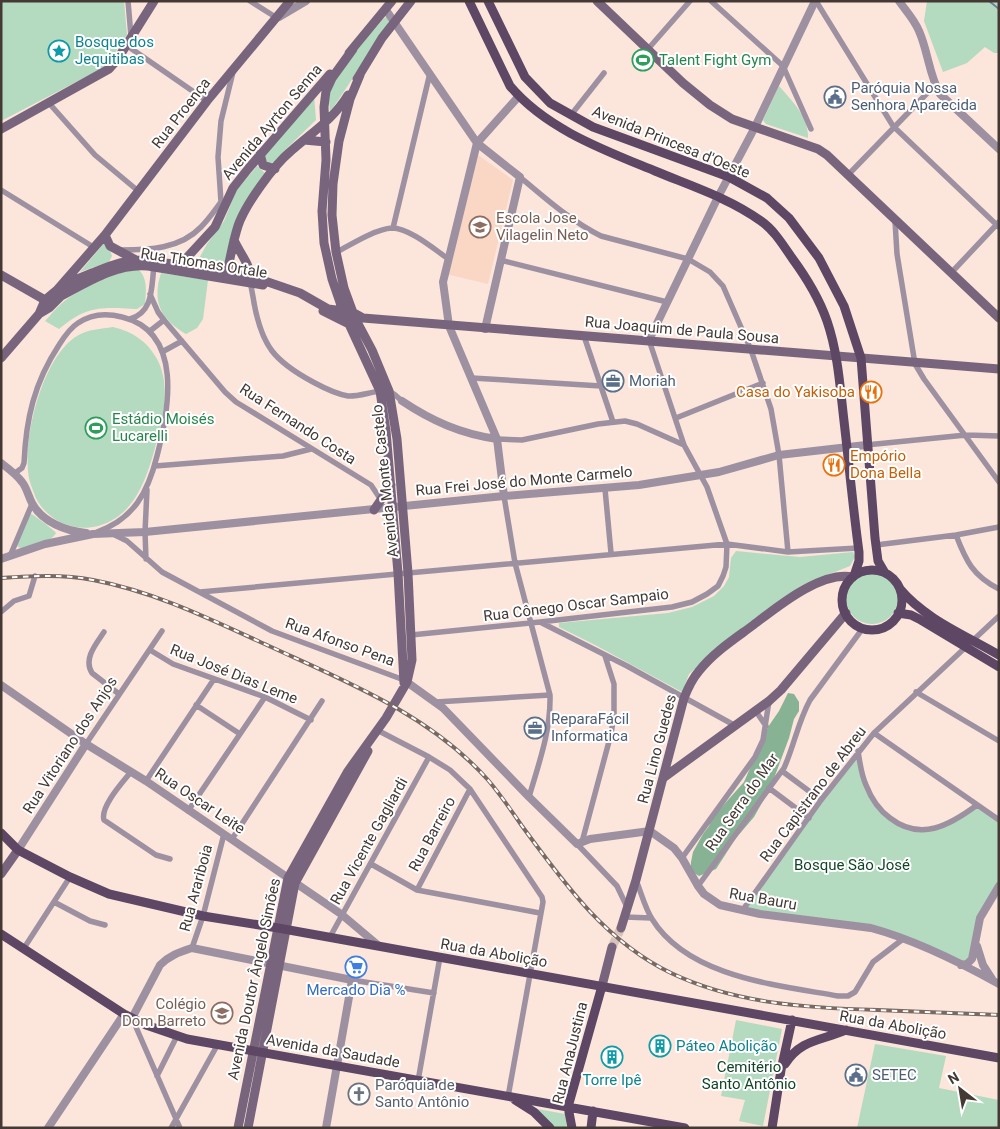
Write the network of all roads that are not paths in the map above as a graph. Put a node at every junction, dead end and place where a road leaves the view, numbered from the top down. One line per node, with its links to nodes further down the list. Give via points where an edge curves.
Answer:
1 (128, 1): 18 (street)
2 (154, 1): 18 (main road)
3 (250, 1): 16 (street)
4 (290, 1): 16 (main road, Rua Proença)
5 (306, 1): 16 (street)
6 (392, 1): 15 (main road, Avenida Ayrton Senna)
7 (411, 1): 17 (main road)
8 (469, 1): 28 (main road, Avenida Princesa d'Oeste, via 510,86)
9 (488, 1): 31 (main road, Avenida Princesa d'Oeste, via 526,76 550,103)
10 (598, 1): 21 (main road)
11 (690, 1): 21 (street)
12 (711, 1): 22 (street)
13 (815, 1): 22 (street); 33 (street)
14 (899, 1): 27 (street, via 919,30)
15 (386, 10): 17 (street); 20 (main road, Avenida Ayrton Senna)
16 (277, 18): 23 (main road, Rua Proença)
17 (395, 22): 24 (street); 26 (main road)
18 (131, 36): 19 (main road)
19 (126, 45): 29 (street); 30 (main road, via 110,69)
20 (353, 49): 32 (main road, Avenida Ayrton Senna, via 327,87); 43 (main road, Avenida Ayrton Senna)
21 (648, 49): 34 (main road, via 710,105 732,119)
22 (783, 66): 34 (street); 36 (street)
23 (233, 68): 29 (main road, Rua Proença); 51 (street, via 221,121 218,157)
24 (430, 73): 41 (street); 54 (street)
25 (604, 73): 31 (street)
26 (360, 75): 32 (main road); 59 (main road, Avenida Monte Castelo, via 343,123 336,161 332,200)
27 (935, 85): 33 (street); 37 (street, via 940,94)
28 (519, 96): 41 (street); 50 (main road, Avenida Princesa d'Oeste, via 551,122 604,150)
29 (207, 101): 49 (main road, Rua Proença)
30 (48, 102): 35 (main road); 49 (street, via 95,155)
31 (571, 115): 47 (main road, Avenida Princesa d'Oeste, via 593,128)
32 (325, 124): 38 (main road); 40 (main road, Avenida Monte Castelo)
33 (893, 126): 45 (street); 53 (street)
34 (755, 127): 45 (main road, via 818,149); 47 (street)
35 (1, 128)
36 (811, 129)
37 (988, 138): 39 (street); 42 (street)
38 (304, 140): 40 (main road); 44 (main road)
39 (999, 140)
40 (326, 142): 60 (main road, Avenida Monte Castelo, via 322,211)
41 (477, 142): 46 (street); 61 (street)
42 (999, 149)
43 (260, 154): 44 (main road, via 262,165); 51 (main road, Avenida Ayrton Senna)
44 (275, 169): 56 (main road, via 242,215)
45 (848, 175): 52 (main road)
46 (520, 177): 63 (street, via 574,221 602,236); 64 (street)
47 (729, 177): 50 (street); 95 (main road, Avenida Princesa d'Oeste, via 778,207 819,258 844,306)
48 (1, 190): 57 (street)
49 (137, 190): 55 (main road, Rua Proença)
50 (718, 197): 63 (street); 93 (main road, Avenida Princesa d'Oeste, via 761,221 787,250 817,298)
51 (223, 203): 58 (street, via 201,227 179,242 146,250); 66 (main road, Avenida Ayrton Senna, via 214,227)
52 (895, 221): 70 (main road); 96 (street)
53 (998, 224): 70 (street)
54 (393, 228): 59 (street, via 374,233); 61 (street, via 415,237)
55 (105, 235): 57 (main road, Rua Proença); 58 (main road)
56 (234, 240): 69 (main road); 72 (main road, via 249,266)
57 (95, 246): 73 (main road, Rua Proença); 74 (main road, Rua Proença)
58 (115, 250): 62 (main road); 67 (main road)
59 (336, 252): 60 (street); 79 (main road, Avenida Monte Castelo)
60 (326, 257): 78 (main road, Avenida Monte Castelo)
61 (447, 258): 85 (street, via 443,282)
62 (134, 259): 65 (main road, Rua Thomas Ortale); 67 (main road, Rua Thomas Ortale)
63 (688, 259): 77 (street); 91 (street, via 710,272 723,286)
64 (500, 260): 77 (street); 86 (street)
65 (162, 262): 66 (main road, Rua Thomas Ortale); 68 (street)
66 (181, 264): 69 (main road, Rua Thomas Ortale)
67 (112, 265): 73 (main road, Rua Thomas Ortale)
68 (154, 267): 72 (main road, Rua Thomas Ortale); 74 (main road, Rua Thomas Ortale, via 133,266 113,271); 75 (street)
69 (227, 271): 72 (main road, Rua Thomas Ortale)
70 (951, 273): 81 (main road)
71 (1, 275): 76 (main road)
72 (250, 279): 78 (main road, Rua Thomas Ortale, via 300,293 328,309); 84 (main road, Rua Thomas Ortale); 101 (street, via 262,336 285,364 341,394 360,396)
73 (73, 280): 74 (main road, Rua Proença)
74 (60, 292): 76 (main road, Rua Proença); 80 (main road, Rua Proença, via 50,308)
75 (150, 294): 82 (street, via 145,310); 83 (street, Rua Fernando Costa)
76 (45, 300): 80 (main road, Rua Proença)
77 (668, 302): 89 (street)
78 (343, 311): 79 (main road, Rua Thomas Ortale); 84 (main road, Avenida Monte Castelo)
79 (352, 312): 84 (main road, Avenida Monte Castelo)
80 (39, 314): 94 (main road, Rua Proença)
81 (999, 318)
82 (130, 319): 87 (street); 115 (street, via 103,314 91,316 64,336 39,381 27,426 24,463)
83 (164, 320): 87 (street); 90 (street, Rua Fernando Costa)
84 (356, 322): 85 (main road, Rua Joaquim de Paula Sousa); 101 (main road, Avenida Monte Castelo, via 372,350)
85 (449, 326): 86 (main road, Rua Joaquim de Paula Sousa); 98 (street)
86 (485, 329): 88 (main road, Rua Joaquim de Paula Sousa)
87 (150, 331): 92 (street)
88 (584, 336): 89 (main road, Rua Joaquim de Paula Sousa); 100 (street)
89 (649, 340): 91 (main road, Rua Joaquim de Paula Sousa); 103 (street)
90 (182, 341): 92 (street); 111 (street, Rua Fernando Costa, via 236,402)
91 (751, 350): 93 (main road, Rua Joaquim de Paula Sousa); 99 (street)
92 (162, 352): 114 (street, via 169,389)
93 (836, 356): 95 (main road, Rua Joaquim de Paula Sousa); 110 (main road, Avenida Princesa d'Oeste)
94 (1, 358)
95 (860, 358): 96 (main road, Rua Joaquim de Paula Sousa); 109 (main road, Avenida Princesa d'Oeste)
96 (916, 364): 97 (main road, Rua Joaquim de Paula Sousa); 105 (street)
97 (999, 369)
98 (472, 378): 100 (street); 107 (street)
99 (763, 383): 103 (street); 112 (street)
100 (601, 386): 104 (street)
101 (385, 391): 102 (street); 118 (main road, Avenida Monte Castelo); 124 (main road, Avenida Monte Castelo, via 397,439)
102 (402, 401): 107 (street, via 460,432)
103 (676, 418): 108 (street)
104 (613, 422): 107 (street, via 522,440); 108 (street, via 637,424)
105 (966, 435): 106 (street); 109 (street); 117 (street)
106 (999, 436)
107 (497, 439): 121 (street)
108 (684, 444): 116 (street)
109 (866, 445): 110 (street, Rua Frei José do Monte Carmelo); 133 (main road, Avenida Princesa d'Oeste)
110 (847, 446): 112 (street, Rua Frei José do Monte Carmelo); 134 (main road, Avenida Princesa d'Oeste)
111 (311, 449): 114 (street, via 283,456); 122 (street, Rua Fernando Costa, via 371,485)
112 (779, 455): 116 (street, Rua Frei José do Monte Carmelo); 135 (street)
113 (1, 463): 115 (street)
114 (154, 466): 119 (street)
115 (15, 473): 123 (street)
116 (701, 476): 120 (street, Rua Frei José do Monte Carmelo); 132 (street)
117 (999, 482)
118 (390, 485): 122 (main road); 125 (main road, Avenida Monte Castelo)
119 (147, 488): 128 (street); 130 (street, via 129,513 108,528)
120 (605, 488): 121 (street, Rua Frei José do Monte Carmelo); 136 (street)
121 (504, 496): 124 (street, Rua Frei José do Monte Carmelo); 140 (street)
122 (381, 500): 126 (main road)
123 (32, 504): 130 (street, via 59,527); 137 (street)
124 (403, 506): 125 (street, Rua Frei José do Monte Carmelo); 141 (main road, Avenida Monte Castelo)
125 (393, 508): 126 (street, Rua Frei José do Monte Carmelo); 141 (main road, Avenida Monte Castelo)
126 (374, 510): 128 (street, Rua Frei José do Monte Carmelo)
127 (999, 527): 131 (street)
128 (145, 532): 129 (street, Rua Frei José do Monte Carmelo); 139 (street)
129 (112, 533): 130 (street); 139 (street, Rua Afonso Pena, via 127,541)
130 (92, 534): 137 (street, via 45,544)
131 (956, 535): 133 (street); 146 (street, via 974,571)
132 (727, 544): 135 (street); 136 (street); 152 (street, Rua Cônego Oscar Sampaio, via 726,567 718,586 692,602)
133 (876, 545): 142 (main road, Avenida Princesa d'Oeste, via 878,561)
134 (858, 548): 135 (street); 144 (main road, Avenida Princesa d'Oeste, via 859,561)
135 (788, 552)
136 (612, 553): 140 (street)
137 (10, 556): 138 (street)
138 (1, 559)
139 (146, 559): 147 (street, Rua Afonso Pena, via 162,572)
140 (515, 562): 141 (street); 153 (street)
141 (403, 573): 147 (street); 157 (main road, Avenida Monte Castelo); 166 (main road, Avenida Monte Castelo)
142 (885, 573): 144 (main road, via 869,570); 145 (main road)
143 (35, 576): 148 (street, via 29,596 14,601)
144 (853, 576): 149 (main road, via 843,592 842,605); 171 (main road, Rua Lino Guedes, via 819,582 793,595 721,649 691,680)
145 (899, 588): 150 (main road, via 902,596); 158 (main road, via 924,612)
146 (999, 589)
147 (200, 592): 166 (street, Rua Afonso Pena, via 272,631)
148 (1, 612)
149 (846, 613): 154 (main road); 173 (main road)
150 (898, 613): 154 (main road, via 887,625); 159 (main road, via 911,615)
151 (999, 616): 158 (street, Rua Capistrano de Abreu)
152 (540, 622): 153 (street, Rua Cônego Oscar Sampaio); 161 (street)
153 (532, 623): 157 (street, Rua Cônego Oscar Sampaio); 169 (street)
154 (863, 628): 189 (street, Rua Serra do Mar, via 802,713 793,747)
155 (162, 631): 160 (street, Rua Vitoriano dos Anjos)
156 (104, 632): 168 (street, via 89,658 89,668)
157 (412, 635): 166 (main road, Avenida Monte Castelo, via 412,660)
158 (973, 640): 159 (street, Rua Capistrano de Abreu); 162 (main road)
159 (966, 647): 163 (main road); 167 (street, Rua Capistrano de Abreu)
160 (150, 650): 164 (street, Rua José Dias Leme, via 173,664); 168 (street, Rua Vitoriano dos Anjos)
161 (605, 656): 171 (street); 205 (street, via 614,684 614,715)
162 (999, 656)
163 (999, 668)
164 (214, 679): 170 (street, Rua José Dias Leme); 175 (street)
165 (1, 685): 184 (street, Rua Oscar Leite)
166 (404, 685): 174 (street, Rua Afonso Pena); 179 (main road, Avenida Monte Castelo)
167 (916, 692): 181 (street, Rua Capistrano de Abreu); 183 (street)
168 (119, 694): 184 (street, Rua Vitoriano dos Anjos)
169 (550, 695): 174 (street); 195 (street, via 546,733)
170 (265, 697): 177 (street, Rua José Dias Leme); 182 (street)
171 (684, 698): 178 (street); 185 (main road, Rua Lino Guedes)
172 (322, 701): 177 (street)
173 (769, 701): 176 (main road); 180 (street)
174 (436, 702): 195 (street, Rua Afonso Pena)
175 (196, 705): 182 (street); 192 (street)
176 (755, 710): 178 (main road); 180 (street)
177 (311, 720): 204 (street)
178 (734, 725): 188 (main road)
179 (381, 726): 187 (street); 212 (main road, Avenida Doutor Ângelo Simões, via 348,771)
180 (766, 726): 207 (street, via 756,757)
181 (874, 733): 186 (street, Rua Capistrano de Abreu); 197 (street)
182 (240, 734): 198 (street)
183 (999, 742)
184 (86, 744): 190 (street, Rua Oscar Leite); 206 (street, Rua Vitoriano dos Anjos)
185 (671, 749): 188 (main road, via 674,760); 191 (main road, Rua Lino Guedes)
186 (858, 751): 196 (street, Rua Capistrano de Abreu); 197 (street, via 872,798 886,815 905,827 931,830 960,818)
187 (429, 757): 194 (street, via 450,770); 209 (street, Rua Vicente Gagliardi)
188 (681, 765): 191 (main road)
189 (782, 770): 193 (street, Rua Serra do Mar); 196 (street)
190 (130, 772): 192 (street, Rua Oscar Leite); 208 (street, via 106,806 104,820 156,856)
191 (663, 778): 201 (main road, Rua Lino Guedes)
192 (146, 781): 198 (street, Rua Oscar Leite)
193 (769, 788): 199 (street); 215 (street, Rua Serra do Mar)
194 (470, 789): 217 (street, Rua Barreiro); 221 (street, via 543,899)
195 (529, 796): 205 (street, Rua Afonso Pena)
196 (821, 800): 199 (street, Rua Capistrano de Abreu)
197 (977, 805): 200 (street)
198 (188, 811): 203 (street, Rua Oscar Leite)
199 (809, 818): 220 (street, Rua Capistrano de Abreu)
200 (999, 820)
201 (650, 831): 205 (street); 207 (street, Rua Bauru); 213 (main road, Rua Lino Guedes)
202 (1, 833): 206 (main road, Rua da Abolição)
203 (224, 834): 204 (street, Rua Oscar Leite); 223 (street, Rua Arariboia)
204 (232, 840): 212 (street, Rua Oscar Leite)
205 (580, 843): 214 (street, Rua Afonso Pena)
206 (18, 850): 210 (main road, Rua Vitoriano dos Anjos); 211 (main road, Rua da Abolição)
207 (682, 858): 215 (street, Rua Bauru)
208 (170, 859)
209 (371, 864): 217 (street); 224 (street, Rua Vicente Gagliardi)
210 (1, 874)
211 (70, 878): 219 (street); 223 (main road, Rua da Abolição, via 115,896)
212 (291, 880): 224 (street, Rua Oscar Leite); 227 (main road, Avenida Doutor Ângelo Simões)
213 (636, 880): 218 (main road, Rua Lino Guedes); 225 (street)
214 (617, 886): 218 (street, Rua Afonso Pena); 222 (street, Rua Afonso Pena)
215 (698, 886): 220 (street, Rua Bauru, via 720,906)
216 (999, 886): 232 (street, via 980,918)
217 (417, 890): 221 (street)
218 (633, 892): 222 (main road, Rua Lino Guedes)
219 (54, 902): 226 (street, via 90,921); 235 (street)
220 (742, 911): 231 (street, Rua Bauru, via 871,928)
221 (540, 913): 240 (street)
222 (626, 913): 225 (street); 228 (main road, Rua Lino Guedes)
223 (203, 916): 227 (main road, Rua da Abolição); 236 (street, Rua Arariboia)
224 (343, 916): 230 (street, Rua Vicente Gagliardi); 233 (street, Rua Oscar Leite)
225 (651, 918): 231 (street, via 672,944 707,964 771,984 838,996 852,994 873,962)
226 (105, 925)
227 (282, 928): 230 (main road, Rua da Abolição); 238 (main road, Avenida Doutor Ângelo Simões)
228 (621, 928)
229 (1, 934): 235 (main road, Avenida da Saudade)
230 (330, 937): 233 (main road, Rua da Abolição)
231 (903, 939): 239 (street)
232 (976, 942): 239 (street, via 972,959); 242 (street, via 983,964)
233 (378, 946): 237 (main road, Rua da Abolição)
234 (612, 947): 243 (main road)
235 (24, 948): 245 (main road, Avenida da Saudade)
236 (192, 948): 238 (street); 245 (street, via 167,958 160,965)
237 (440, 957): 240 (main road, Rua da Abolição); 244 (street)
238 (275, 965): 241 (street); 252 (main road, Avenida Doutor Ângelo Simões)
239 (961, 965): 242 (street)
240 (529, 973): 243 (main road, Rua da Abolição); 258 (street)
241 (352, 980): 244 (street); 254 (street)
242 (996, 983)
243 (602, 986): 246 (main road, Rua da Abolição); 259 (main road, Rua AnaJustina)
244 (434, 993): 257 (street)
245 (128, 1016): 250 (main road, Avenida da Saudade); 256 (street); 262 (street)
246 (792, 1020): 247 (main road, Rua da Abolição); 255 (main road)
247 (814, 1024): 248 (main road, Rua da Abolição); 249 (main road, via 818,1029)
248 (846, 1030): 249 (main road); 253 (main road, Rua da Abolição)
249 (836, 1034): 255 (main road, via 800,1047)
250 (177, 1036): 251 (main road, Avenida da Saudade); 256 (street)
251 (218, 1044): 252 (main road, Avenida da Saudade); 261 (street)
252 (258, 1051): 254 (main road, Avenida da Saudade); 265 (main road, Avenida Doutor Ângelo Simões); 266 (main road, Avenida Doutor Ângelo Simões)
253 (999, 1058)
254 (337, 1065): 257 (main road, Avenida da Saudade); 267 (street)
255 (781, 1070): 272 (main road)
256 (157, 1076): 261 (street)
257 (418, 1081): 258 (main road, Avenida da Saudade)
258 (509, 1097): 259 (main road, Avenida da Saudade); 268 (main road, via 534,1112)
259 (568, 1107): 260 (main road, Avenida da Saudade); 269 (main road, Rua AnaJustina)
260 (593, 1111): 270 (main road); 271 (main road, Avenida da Saudade)
261 (176, 1119): 263 (street); 264 (street)
262 (48, 1128)
263 (170, 1128)
264 (180, 1128)
265 (238, 1128)
266 (248, 1128)
267 (326, 1128)
268 (550, 1128)
269 (572, 1128)
270 (591, 1128)
271 (685, 1128)
272 (772, 1128)

